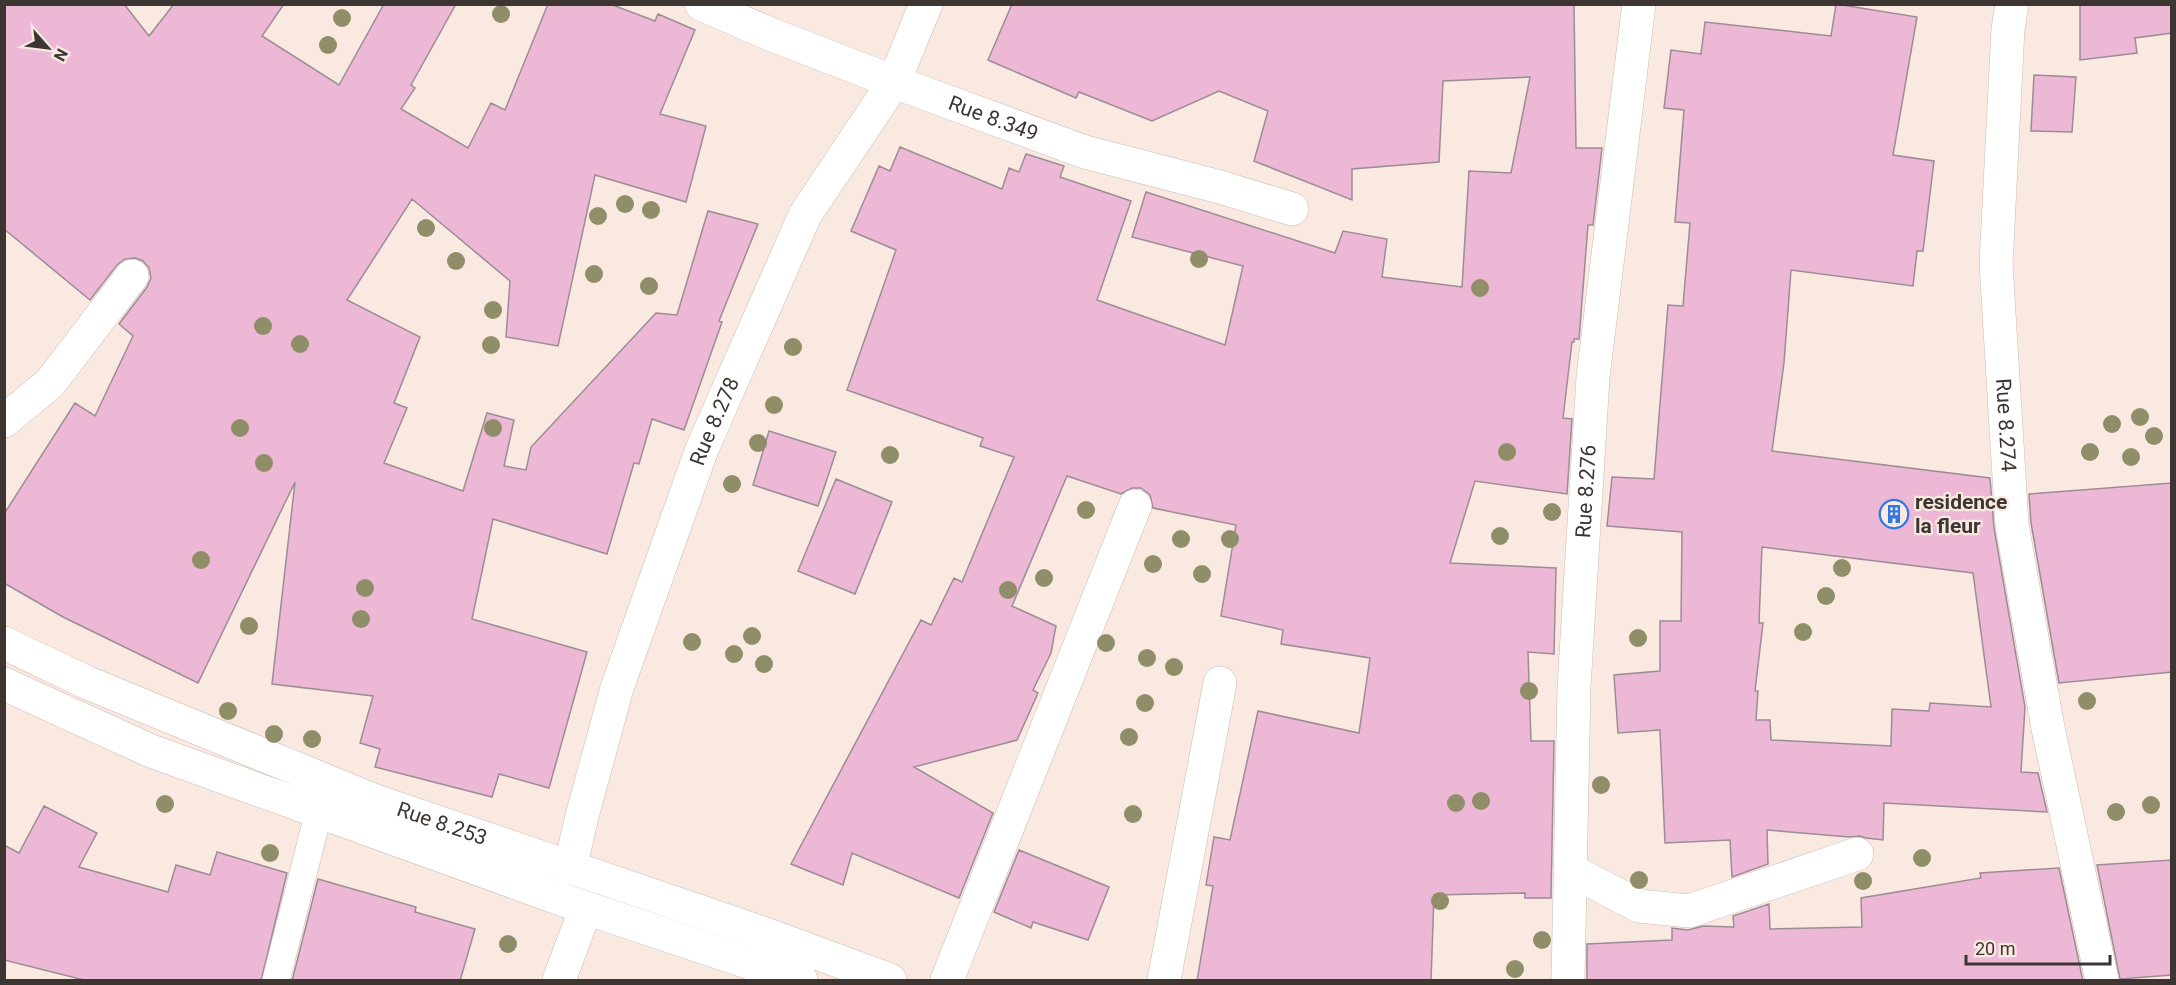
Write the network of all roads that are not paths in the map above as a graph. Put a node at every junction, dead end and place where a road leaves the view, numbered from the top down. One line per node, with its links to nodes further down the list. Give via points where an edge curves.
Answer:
1 (701, 4): 5 (main road, Rue 8.349)
2 (926, 4): 5 (main road, Rue 8.278)
3 (1639, 4): 16 (main road, Rue 8.276, via 1593,377 1574,687)
4 (2012, 4): 25 (main road, Rue 8.274, via 1996,264 2012,525 2048,728)
5 (894, 82): 6 (main road, Rue 8.349, via 1085,152); 15 (main road, Rue 8.278, via 805,215 702,449 618,688)
6 (1292, 209)
7 (132, 276): 8 (main road, via 50,382)
8 (4, 421)
9 (1135, 506): 22 (main road)
10 (4, 643): 15 (main road, Rue 8.253, via 88,683 373,800)
11 (1220, 682): 23 (main road)
12 (4, 684): 13 (main road, Rue 8.253, via 151,751)
13 (319, 811): 17 (main road, Rue 8.253); 18 (lane)
14 (1857, 854): 16 (main road, via 1689,911 1639,906)
15 (570, 868): 21 (main road, Rue 8.253)
16 (1570, 870): 24 (main road, Rue 8.276)
17 (586, 908): 19 (main road); 20 (main road, Rue 8.253)
18 (276, 981)
19 (559, 981)
20 (801, 981)
21 (890, 981)
22 (947, 981)
23 (1164, 981)
24 (1568, 981)
25 (2102, 981)

